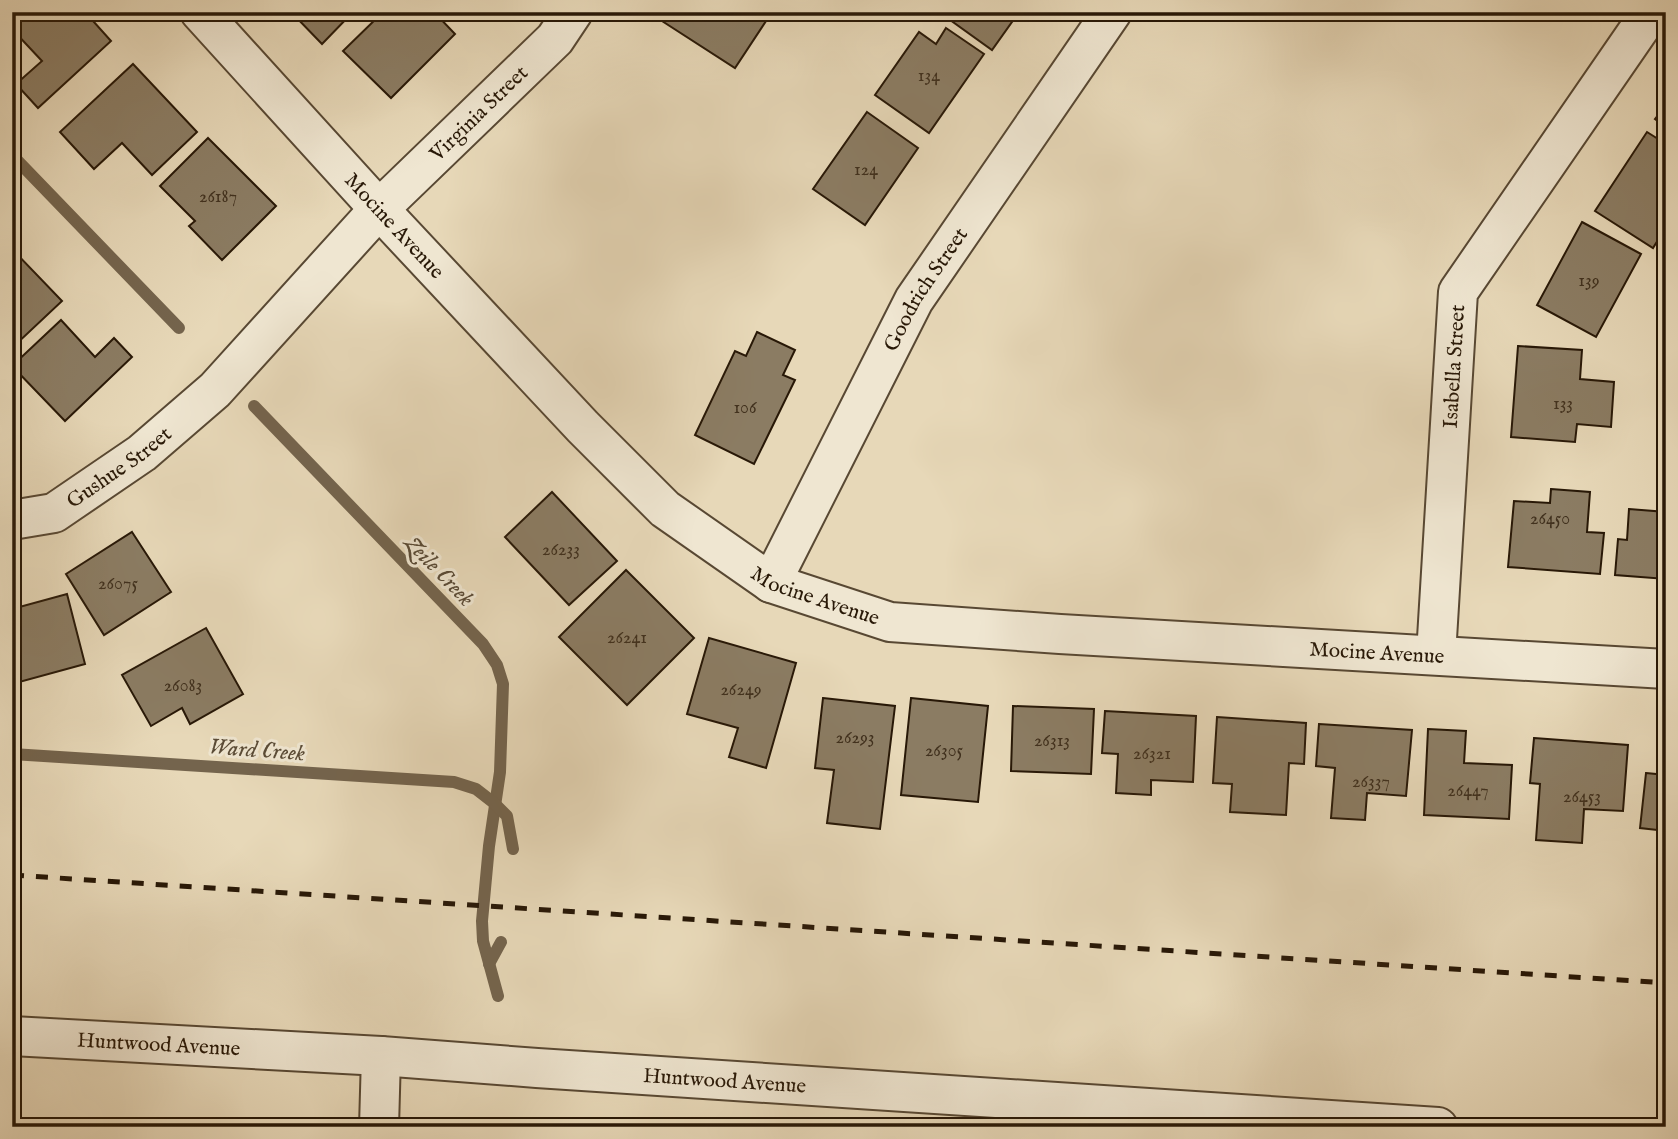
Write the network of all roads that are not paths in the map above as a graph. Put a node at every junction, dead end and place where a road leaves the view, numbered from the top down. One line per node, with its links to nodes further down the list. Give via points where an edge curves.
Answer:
1 (200, 12): 5 (street, Mocine Avenue)
2 (573, 12): 5 (street, Virginia Street, via 555,39)
3 (1112, 12): 8 (street, Goodrich Street, via 914,300)
4 (1651, 12): 9 (street, Isabella Street, via 1458,292)
5 (379, 209): 6 (street, Virginia Street); 8 (street, Mocine Avenue, via 665,509)
6 (215, 390): 7 (street, Gushue Street, via 142,453 54,513)
7 (12, 520)
8 (771, 583): 9 (street, Mocine Avenue, via 890,622)
9 (1436, 656): 10 (street, Mocine Avenue)
10 (1666, 669)
11 (12, 1036): 12 (street, Huntwood Avenue)
12 (381, 1056): 13 (street); 14 (street, Huntwood Avenue)
13 (379, 1127)
14 (1438, 1127)

